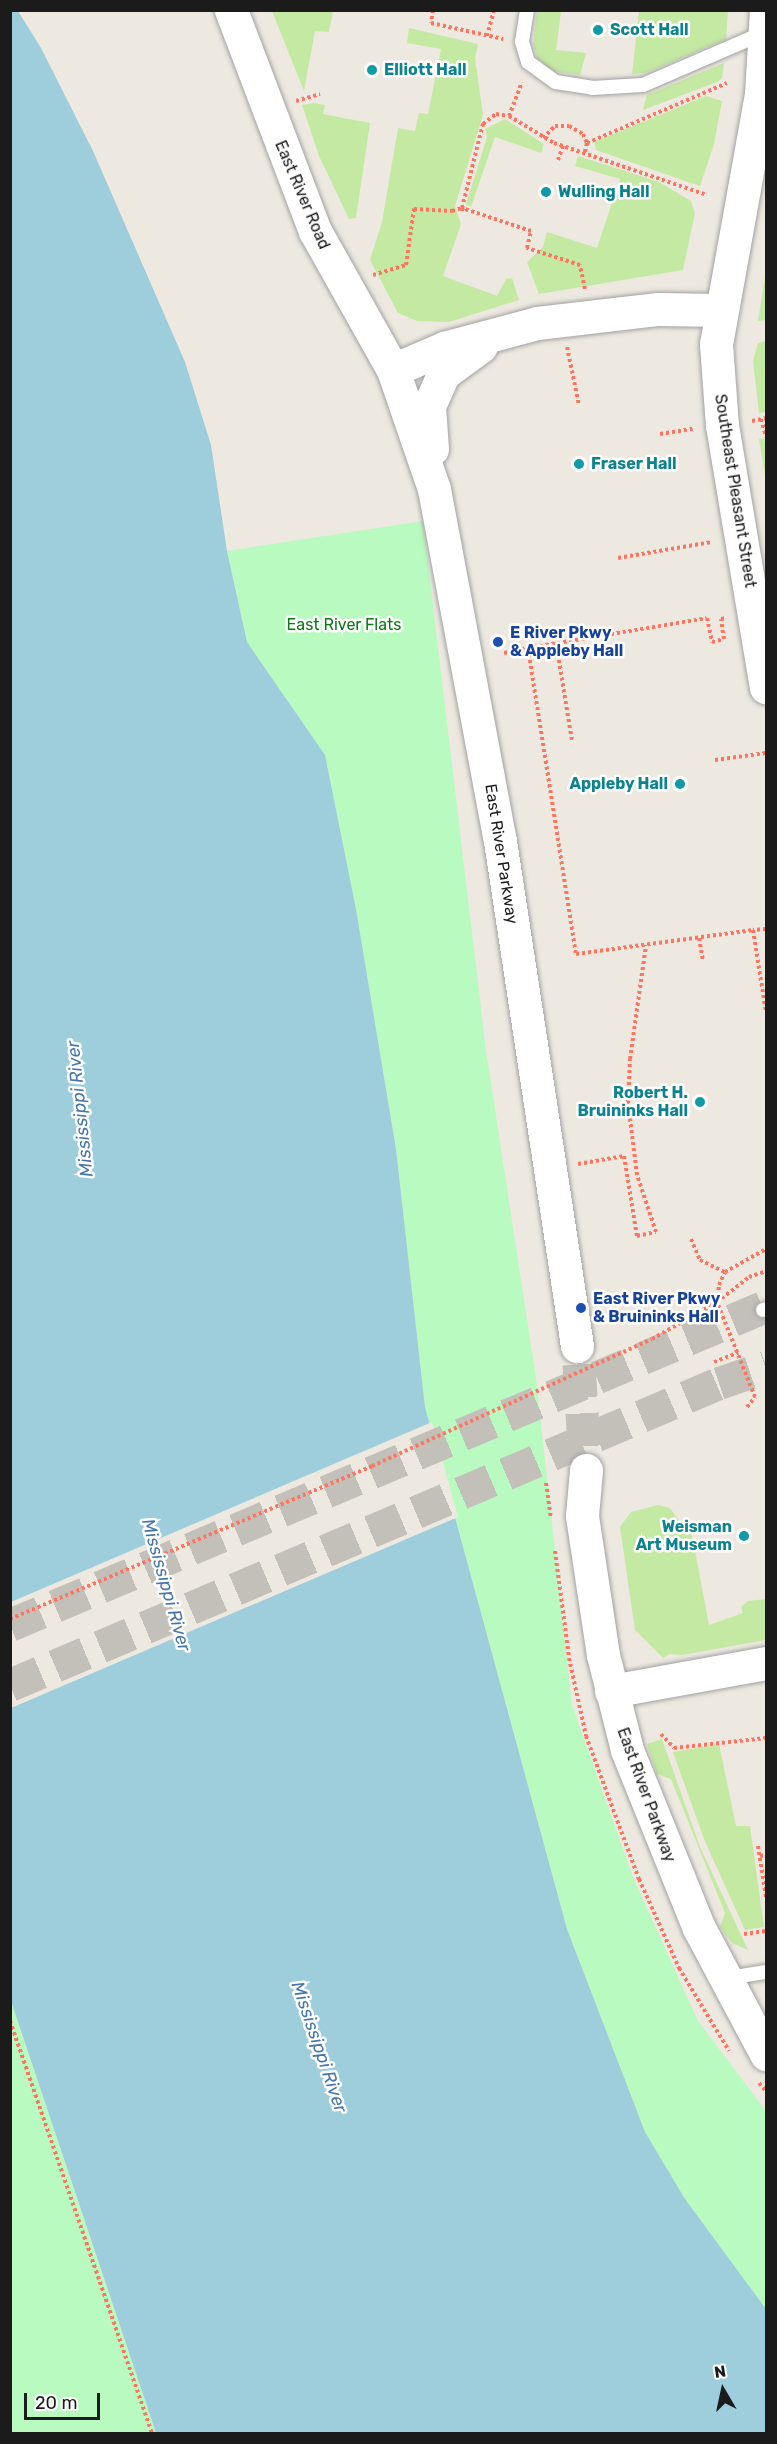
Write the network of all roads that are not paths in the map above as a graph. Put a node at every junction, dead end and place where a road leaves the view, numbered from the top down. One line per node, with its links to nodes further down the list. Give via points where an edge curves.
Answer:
1 (231, 10): 7 (street, East River Road, via 315,231)
2 (527, 10): 3 (lane, via 522,42 533,67 556,82 627,88 644,85)
3 (766, 21): 4 (street, Southeast Pleasant Street)
4 (761, 134): 5 (street, Southeast Pleasant Street)
5 (721, 310): 6 (street, via 658,309 537,323); 9 (street, Southeast Pleasant Street, via 716,344 722,424)
6 (503, 331): 7 (street, via 444,348); 8 (street, via 443,374 429,406)
7 (393, 370): 8 (street, East River Parkway)
8 (434, 489): 10 (street, East River Parkway, via 498,830)
9 (766, 687)
10 (577, 1346)
11 (586, 1470): 13 (street, East River Parkway, via 582,1516)
12 (766, 1663): 13 (street)
13 (611, 1690): 15 (street, East River Parkway, via 652,1820 699,1928)
14 (766, 1972): 15 (lane)
15 (734, 1989): 16 (street, East River Parkway); 17 (street, East River Parkway)
16 (766, 2022)
17 (766, 2054)

